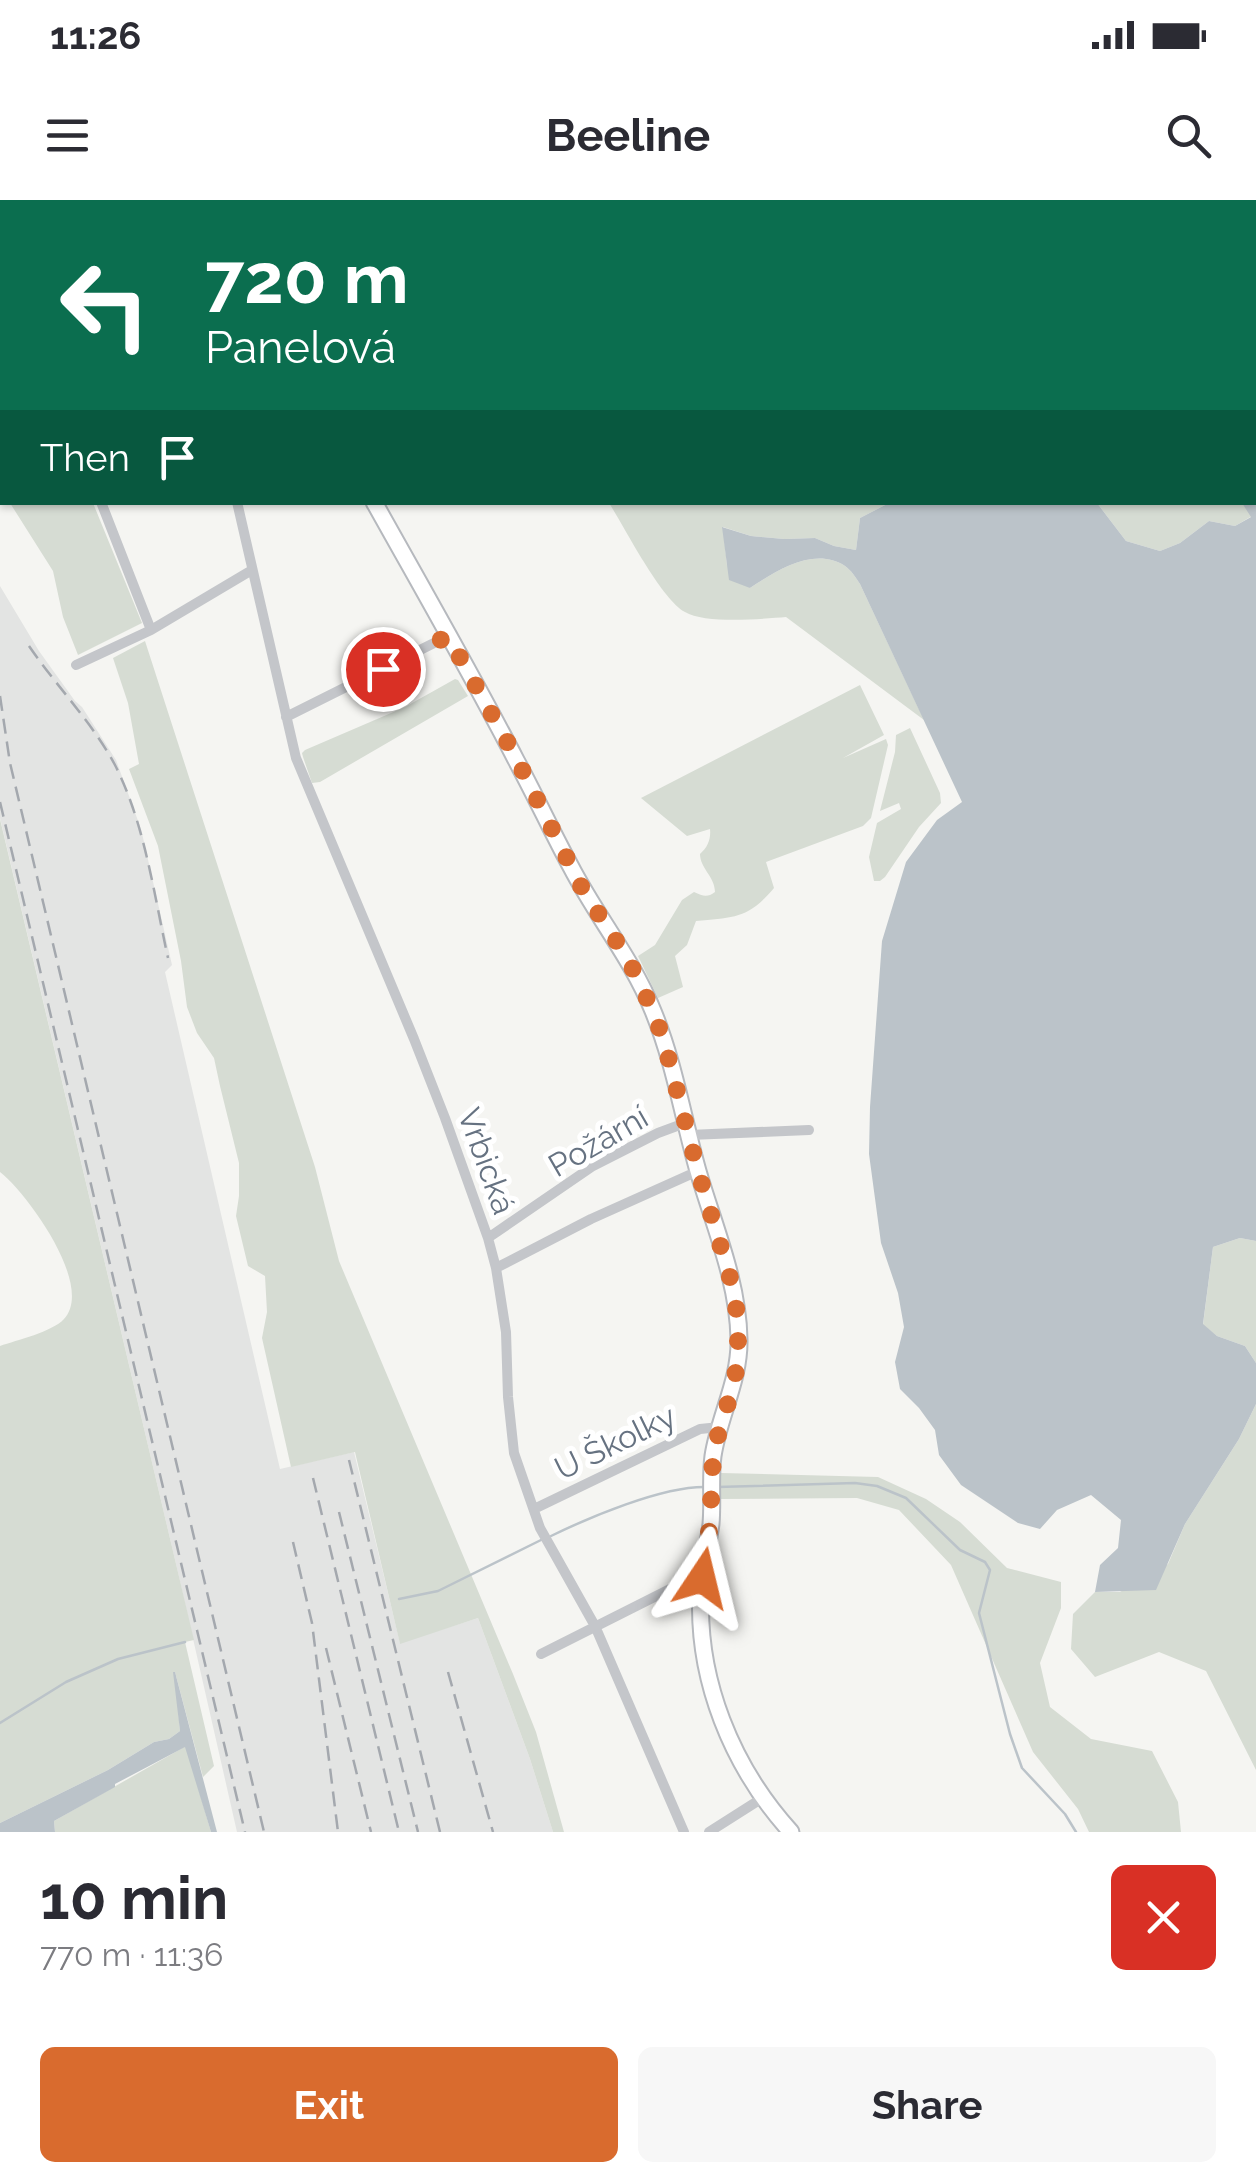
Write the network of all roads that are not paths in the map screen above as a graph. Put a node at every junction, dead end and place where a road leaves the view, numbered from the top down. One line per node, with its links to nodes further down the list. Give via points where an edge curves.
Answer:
1 (102, 505): 5 (street)
2 (238, 505): 4 (street, Vrbická)
3 (376, 505): 6 (main road)
4 (252, 570): 5 (street); 8 (street, Vrbická)
5 (151, 630): 7 (street)
6 (448, 636): 8 (street); 9 (main road, via 583,890 640,981)
7 (76, 665)
8 (286, 718): 12 (street, Vrbická, via 296,758)
9 (687, 1129): 10 (street); 11 (main road); 12 (street, Požární, via 658,1133 593,1166)
10 (809, 1130)
11 (698, 1171): 13 (street, Požární); 14 (main road, via 738,1319 735,1378)
12 (488, 1238): 13 (street, Vrbická)
13 (496, 1268): 15 (street, Vrbická, via 514,1453)
14 (720, 1427): 15 (street, U Školky, via 700,1429); 16 (main road)
15 (534, 1509): 17 (street, Vrbická)
16 (702, 1578): 17 (street); 19 (main road, via 702,1634 716,1704)
17 (595, 1626): 18 (street); 20 (street, Vrbická)
18 (541, 1654)
19 (764, 1798): 21 (street); 22 (main road)
20 (684, 1832)
21 (709, 1832)
22 (791, 1832)

